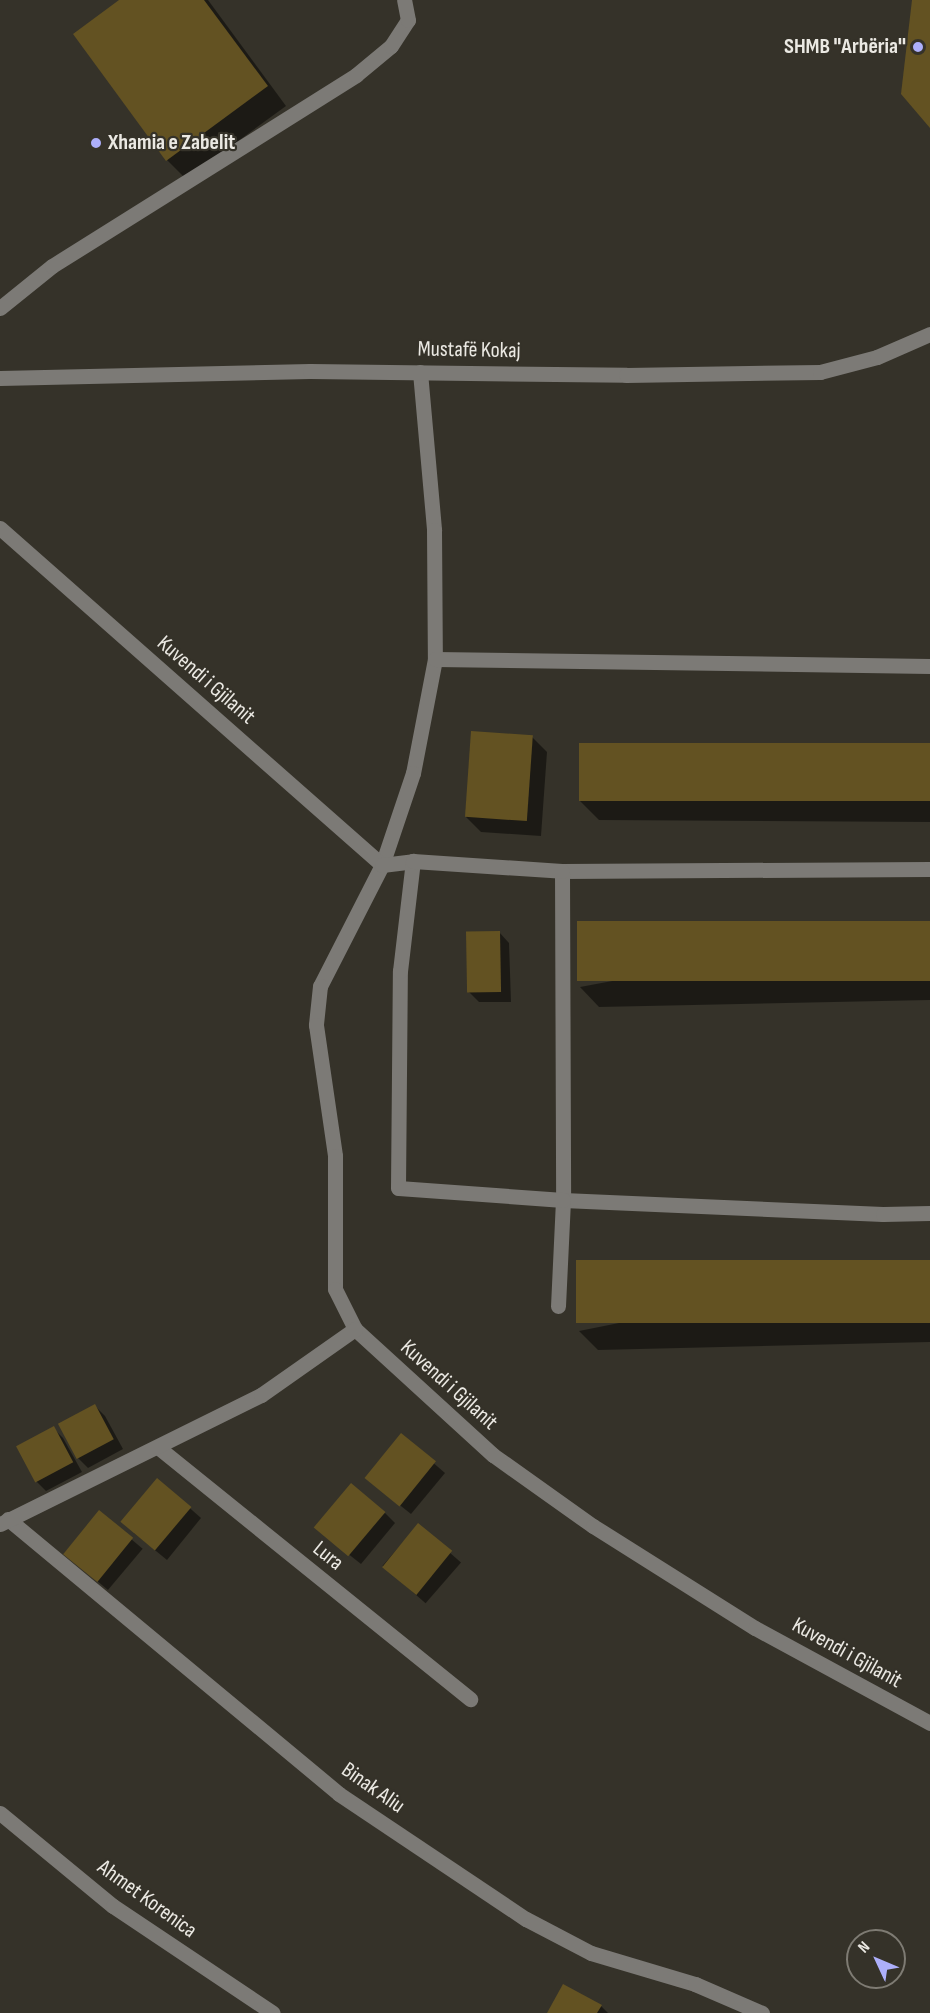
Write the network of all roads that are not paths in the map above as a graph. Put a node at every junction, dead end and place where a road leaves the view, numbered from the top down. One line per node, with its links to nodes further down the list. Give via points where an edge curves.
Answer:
1 (404, 0): 2 (street, via 408,20 391,46 356,75 52,266)
2 (0, 308)
3 (930, 334): 4 (street, Mustafë Kokaj, via 877,357 820,372)
4 (420, 372): 5 (street, Mustafë Kokaj); 7 (street, via 434,530)
5 (0, 378)
6 (0, 528): 10 (street, Kuvendi i Gjilanit)
7 (435, 659): 8 (street); 10 (street, via 414,773)
8 (930, 666)
9 (414, 861): 10 (street); 12 (street); 13 (street, via 400,971 398,1188)
10 (382, 865): 16 (street, Kuvendi i Gjilanit, via 320,986 315,1025 334,1155 335,1288)
11 (930, 869): 12 (street)
12 (562, 871): 13 (street)
13 (563, 1200): 14 (street); 15 (street)
14 (930, 1213)
15 (558, 1306)
16 (355, 1329): 17 (street, via 261,1395); 20 (street, Kuvendi i Gjilanit, via 493,1455 593,1526 755,1628)
17 (159, 1448): 18 (street); 19 (street, Lura)
18 (4, 1522): 23 (street, Binak Aliu, via 339,1794 516,1912 591,1953 695,1984)
19 (470, 1699)
20 (930, 1723)
21 (0, 1813): 22 (street, Ahmet Korenica, via 113,1906)
22 (273, 2013)
23 (762, 2013)

